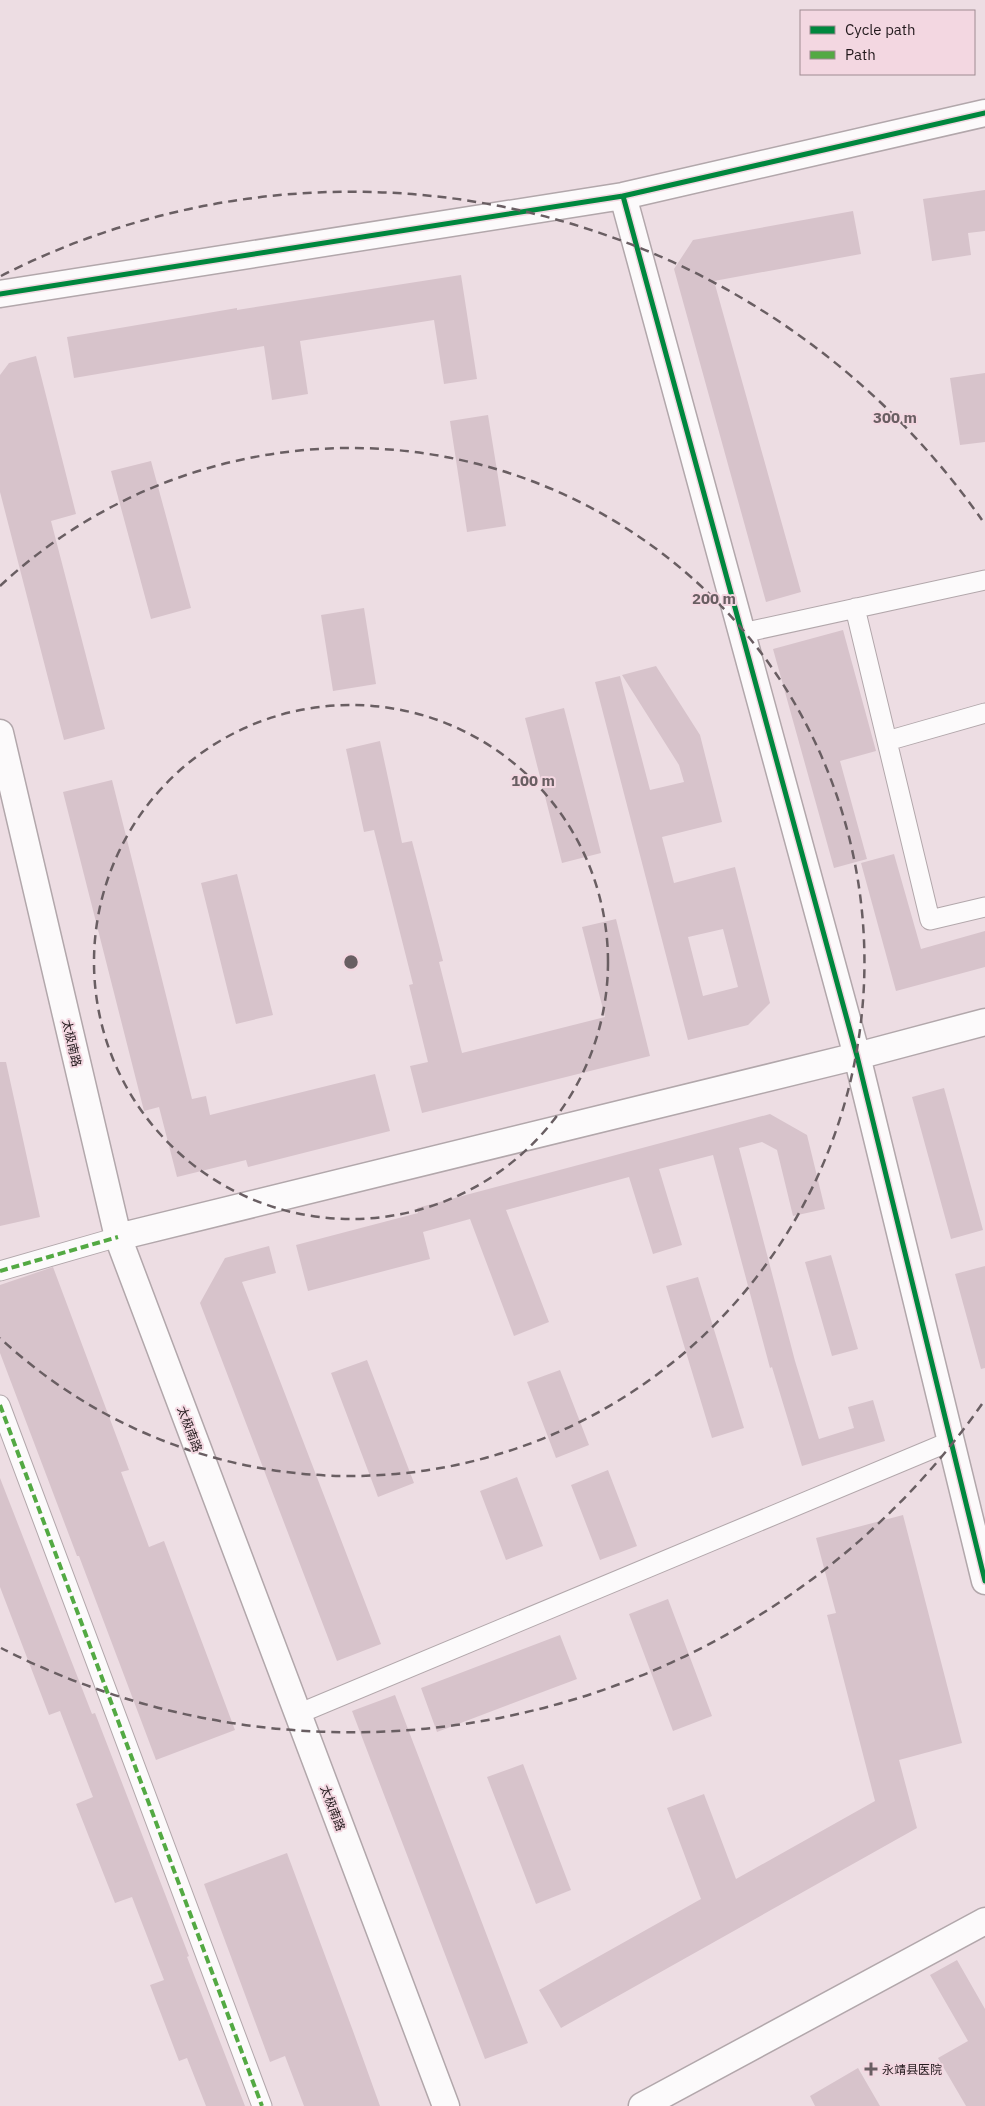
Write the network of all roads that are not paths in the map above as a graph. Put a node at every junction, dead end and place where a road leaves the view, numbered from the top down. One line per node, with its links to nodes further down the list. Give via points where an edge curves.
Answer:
1 (985, 113): 2 (street)
2 (623, 196): 3 (street); 6 (street)
3 (0, 294)
4 (985, 580): 5 (street)
5 (855, 608): 6 (street); 9 (street)
6 (742, 633): 12 (street)
7 (985, 715): 9 (street)
8 (0, 733): 13 (street, 太极南路)
9 (887, 741): 10 (street, via 930,920)
10 (985, 907)
11 (985, 1022): 12 (street)
12 (857, 1056): 13 (street); 16 (street)
13 (118, 1237): 14 (street); 18 (street, 太极南路)
14 (0, 1271)
15 (0, 1405): 20 (street)
16 (951, 1441): 17 (street); 18 (street)
17 (985, 1581)
18 (298, 1714): 21 (street, 太极南路)
19 (985, 1921): 22 (street)
20 (262, 2106)
21 (446, 2106)
22 (642, 2106)

